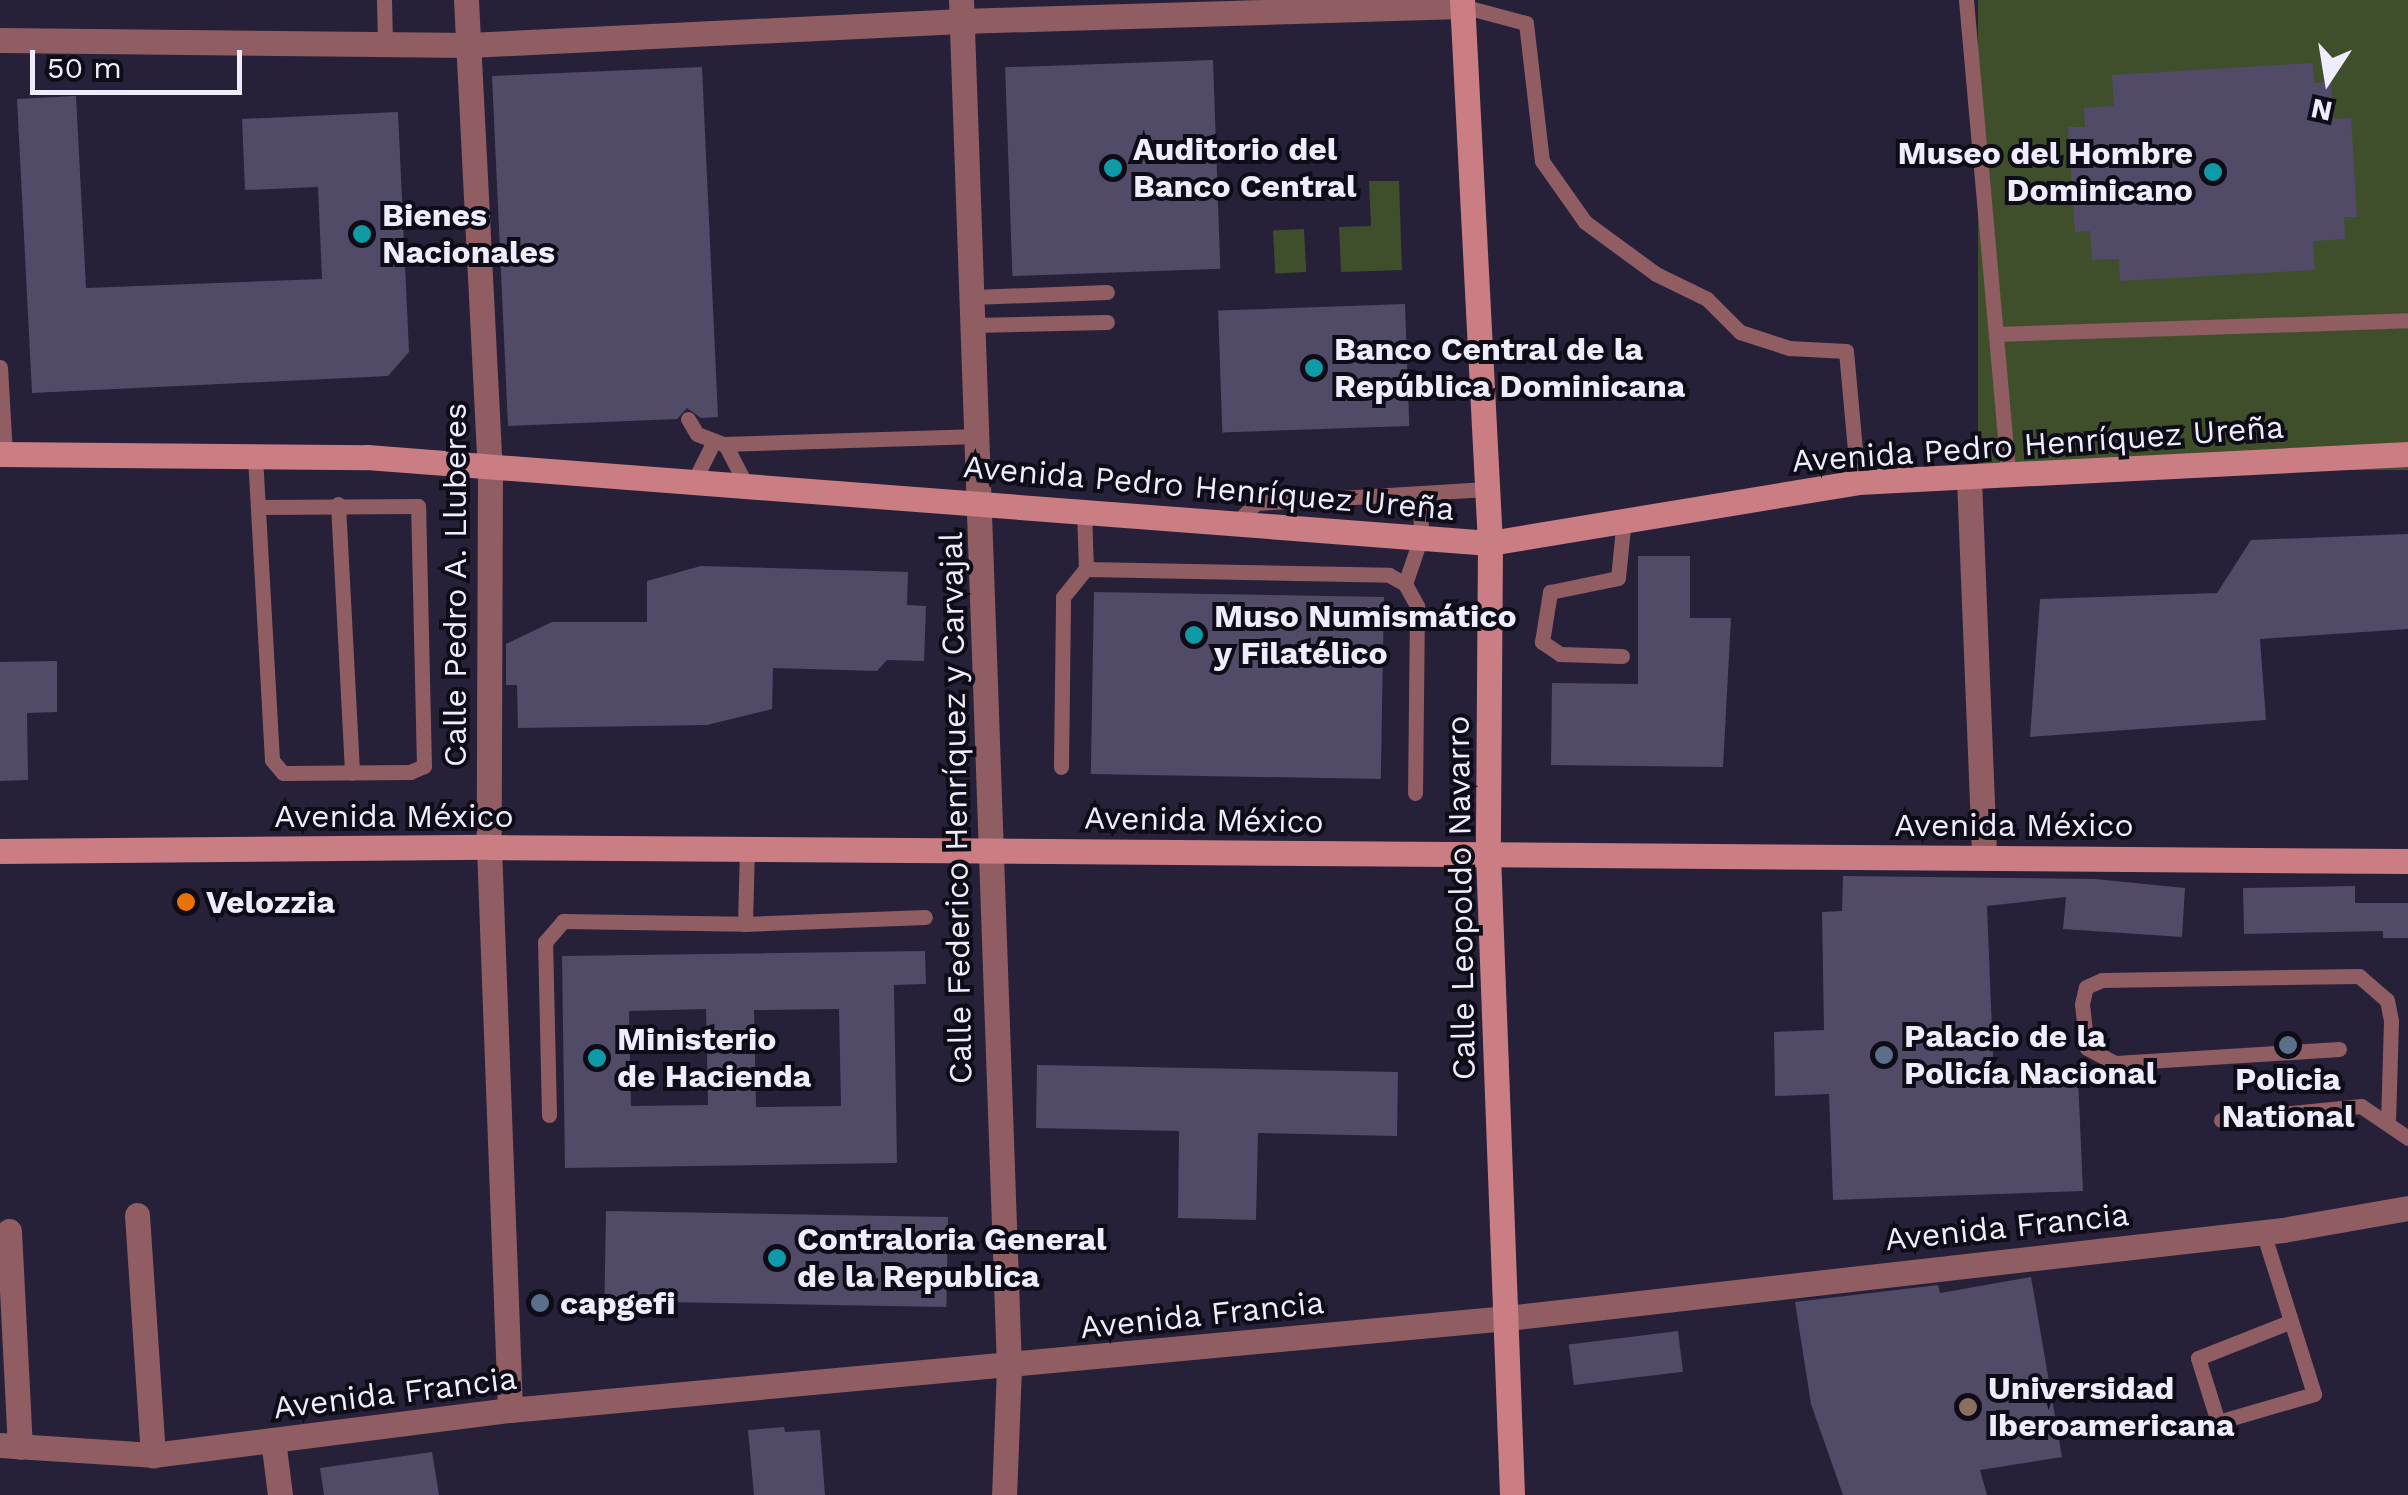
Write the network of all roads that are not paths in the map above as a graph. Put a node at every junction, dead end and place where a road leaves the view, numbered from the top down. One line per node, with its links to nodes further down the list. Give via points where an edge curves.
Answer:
1 (384, 0): 9 (lane)
2 (466, 0): 10 (street, Calle Pedro A. Lluberes)
3 (1966, 0): 16 (lane)
4 (1462, 3): 5 (street); 28 (lane, via 1526,23 1542,162 1584,222 1656,274 1706,299 1740,332 1788,348 1846,351); 30 (main road, Calle Leopoldo Navarro)
5 (1171, 8): 7 (street)
6 (961, 10): 7 (street); 10 (street); 12 (street, Calle Federico Henríquez y Carvajal)
7 (1043, 10)
8 (0, 40): 9 (street)
9 (385, 44): 10 (street)
10 (468, 45): 24 (street, Calle Pedro A. Lluberes)
11 (1107, 292): 12 (lane)
12 (973, 297): 15 (street, Calle Federico Henríquez y Carvajal)
13 (2408, 320): 16 (lane)
14 (1108, 322): 15 (lane)
15 (974, 325): 19 (street, Calle Federico Henríquez y Carvajal)
16 (1996, 334): 25 (lane)
17 (0, 368): 21 (lane)
18 (688, 418): 20 (lane, via 696,434)
19 (979, 436): 20 (lane); 32 (street, Calle Federico Henríquez y Carvajal)
20 (720, 442): 27 (lane); 29 (lane)
21 (3, 454): 23 (main road, Avenida Pedro Henríquez Ureña)
22 (2408, 454): 25 (main road, Avenida Pedro Henríquez Ureña)
23 (255, 456): 24 (main road, Avenida Pedro Henríquez Ureña); 34 (lane)
24 (490, 467): 27 (main road, Avenida Pedro Henríquez Ureña); 46 (street, Calle Pedro A. Lluberes)
25 (2008, 478): 26 (main road, Avenida Pedro Henríquez Ureña)
26 (1969, 480): 28 (main road, Avenida Pedro Henríquez Ureña); 51 (street)
27 (694, 481): 29 (main road, Avenida Pedro Henríquez Ureña)
28 (1858, 482): 36 (main road, Avenida Pedro Henríquez Ureña)
29 (746, 485): 32 (main road, Avenida Pedro Henríquez Ureña)
30 (1487, 489): 31 (lane); 39 (main road, Calle Leopoldo Navarro)
31 (1420, 493): 37 (lane, via 1256,503); 38 (lane)
32 (982, 502): 35 (main road, Avenida Pedro Henríquez Ureña); 49 (street, Calle Federico Henríquez y Carvajal)
33 (338, 504): 34 (lane); 44 (lane); 44 (lane, via 407,502 422,515 428,752 424,766 410,772)
34 (258, 507): 44 (lane, via 272,760 283,773)
35 (1084, 510): 37 (main road, Avenida Pedro Henríquez Ureña); 40 (lane)
36 (1624, 518): 39 (main road, Avenida Pedro Henríquez Ureña); 42 (lane, via 1618,578 1550,592 1542,642 1560,654)
37 (1237, 522): 38 (main road, Avenida Pedro Henríquez Ureña)
38 (1420, 537): 39 (main road, Avenida Pedro Henríquez Ureña); 41 (lane)
39 (1490, 543): 50 (main road, Calle Leopoldo Navarro)
40 (1086, 569): 41 (lane, via 1389,575); 43 (lane, via 1063,597)
41 (1405, 584): 45 (lane, via 1417,606)
42 (1622, 656)
43 (1061, 767)
44 (352, 773)
45 (1414, 793)
46 (489, 848): 47 (main road, Avenida México); 48 (main road, Avenida México); 67 (street, Calle Pedro A. Lluberes)
47 (0, 850)
48 (746, 850): 49 (main road, Avenida México); 54 (lane)
49 (986, 850): 50 (main road, Avenida México); 66 (street, Calle Federico Henríquez y Carvajal)
50 (1488, 855): 51 (main road, Avenida México); 64 (main road, Calle Leopoldo Navarro)
51 (1984, 857): 52 (main road, Avenida México)
52 (2408, 861)
53 (925, 917): 54 (lane)
54 (745, 924): 56 (lane, via 563,920 545,942)
55 (2338, 1049): 58 (lane, via 2115,1063 2087,1048 2082,1004 2086,988 2102,980 2359,976 2387,1000 2392,1021)
56 (548, 1115)
57 (2220, 1120): 58 (lane, via 2362,1106)
58 (2388, 1122): 59 (lane)
59 (2408, 1138)
60 (2408, 1208): 63 (street, Avenida Francia)
61 (137, 1215): 70 (street)
62 (9, 1231): 69 (street)
63 (2264, 1232): 64 (street, Avenida Francia); 65 (lane)
64 (1506, 1318): 66 (street, Avenida Francia); 73 (main road, Calle Leopoldo Navarro)
65 (2287, 1322): 65 (lane, via 2314,1394 2218,1422 2198,1358)
66 (1009, 1367): 67 (street, Avenida Francia); 72 (street, Calle Federico Henríquez y Carvajal)
67 (510, 1410): 68 (street, Avenida Francia)
68 (273, 1440): 70 (street, Avenida Francia); 71 (street)
69 (10, 1446): 70 (street, Avenida Francia)
70 (153, 1455)
71 (280, 1495)
72 (1004, 1495)
73 (1512, 1495)

